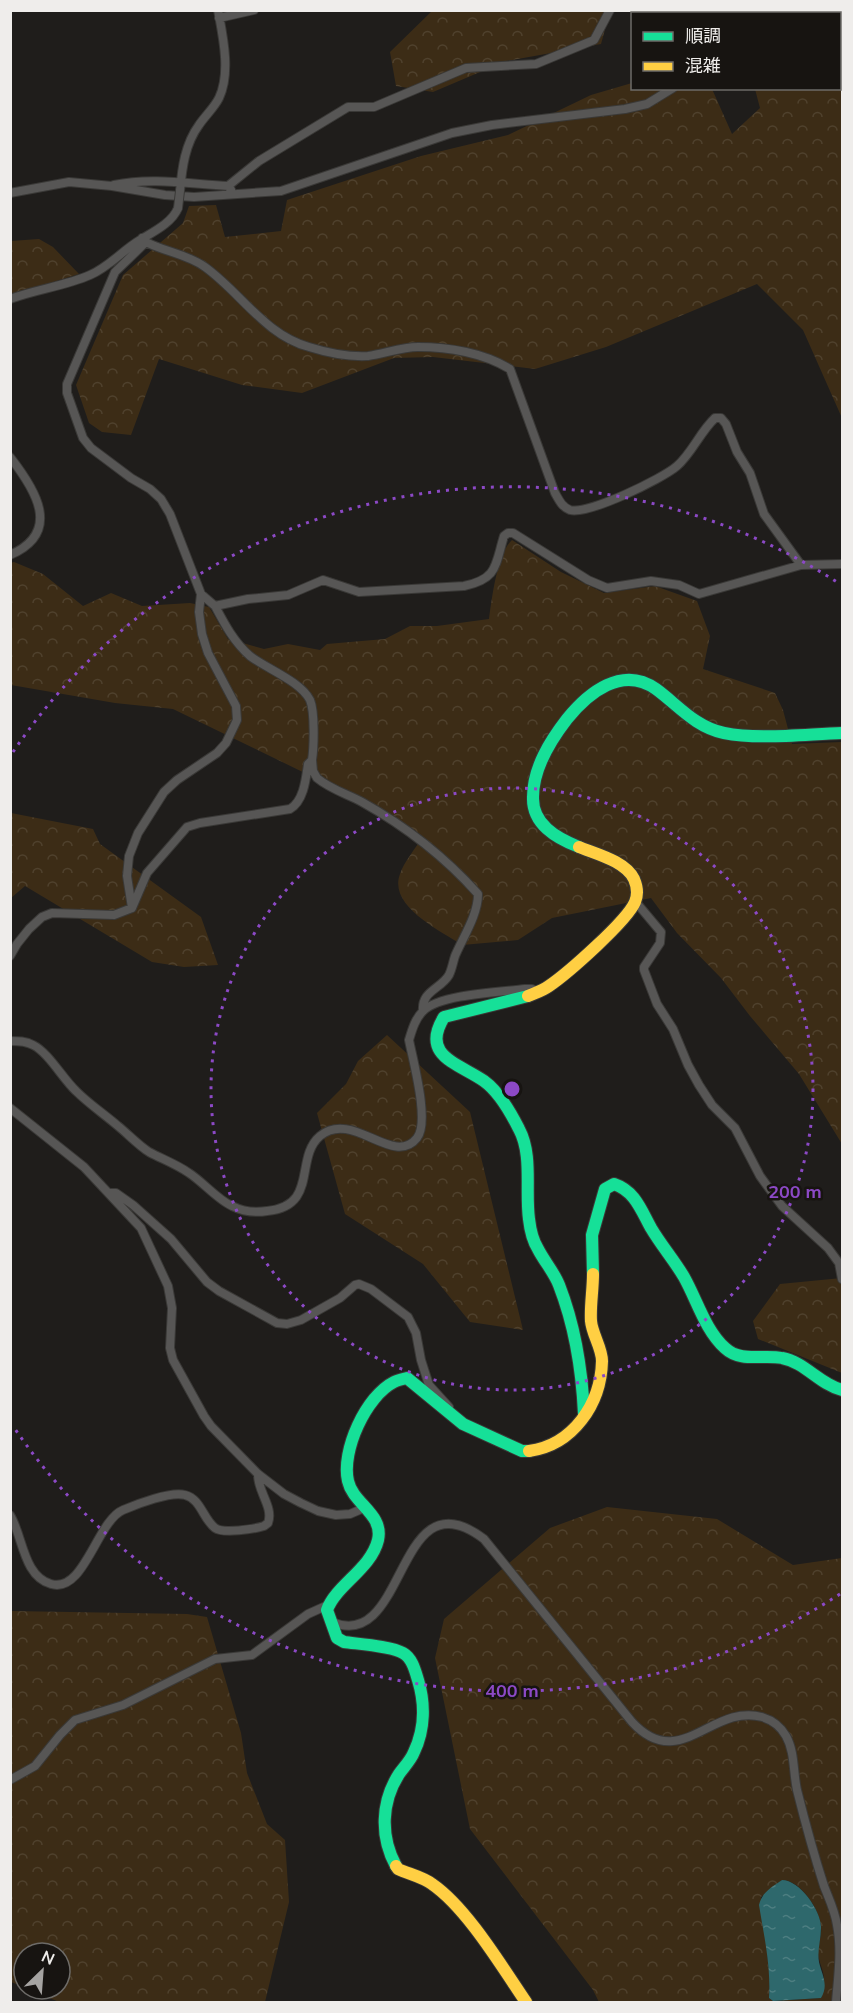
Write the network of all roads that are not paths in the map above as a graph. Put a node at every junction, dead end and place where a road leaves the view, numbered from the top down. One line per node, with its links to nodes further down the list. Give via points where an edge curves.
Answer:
1 (254, 10): 3 (street)
2 (610, 10): 6 (street, via 594,40 536,64 466,68 374,107 348,107 259,161)
3 (219, 14): 7 (street, via 224,78 219,99 189,142)
4 (670, 90): 9 (street, via 647,104 608,112 452,133 281,191)
5 (112, 186): 7 (street, via 130,182); 8 (street, via 69,182); 9 (street, via 165,195)
6 (228, 186): 7 (street); 9 (street)
7 (180, 187): 10 (street, bridge, via 177,212)
8 (10, 193)
9 (234, 195)
10 (144, 240): 11 (street, via 93,274); 15 (street, via 198,262 281,336 306,346 339,355 367,356 416,347 459,351 503,364 510,369 555,493 561,505 571,510 601,505 666,473 678,465 708,425 721,418 750,473 764,514); 16 (street, via 115,272 67,384 67,393 83,438 91,448 162,499)
11 (10, 299)
12 (10, 457): 13 (street, via 38,499 41,519 34,538)
13 (10, 555)
14 (843, 564): 15 (street)
15 (801, 565): 17 (street, via 699,594 679,585 651,581 607,588 508,532 492,572 480,582 359,592 324,580 288,595)
16 (201, 594): 17 (street); 21 (street, via 202,634 236,706 237,720 217,753 164,792 138,832 127,876)
17 (215, 606): 19 (street, via 238,645 300,688 309,699 314,711)
18 (843, 733): 20 (street, via 724,733 690,719 654,687 618,680 597,689 574,710 554,737 534,777 532,801 539,819 555,836 611,861 632,875 637,891)
19 (312, 760): 21 (street, via 298,801 290,809 187,827 147,873); 24 (street, via 317,778 418,838 456,869 478,894 450,974 428,993)
20 (635, 902): 23 (street, via 603,939 552,984); 28 (street, via 661,932 660,943 644,970 693,1075 712,1105 735,1128 760,1176 782,1206 828,1248 839,1263)
21 (132, 908): 22 (street, via 114,915 52,913 29,929)
22 (10, 956)
23 (537, 992): 24 (street, via 525,988 458,997 433,1003); 31 (street, via 451,1014 440,1022 435,1039 442,1055 495,1092 522,1135 529,1220 536,1247 558,1282 569,1316 582,1377)
24 (423, 1011): 25 (street, via 409,1040 422,1111 418,1137 409,1144 395,1146 347,1128 328,1132 313,1144 300,1193 292,1203 260,1212 230,1206 178,1165 148,1151 76,1091 34,1045)
25 (10, 1041)
26 (10, 1108): 27 (street, via 84,1167)
27 (109, 1193): 30 (street, via 116,1193 149,1219 219,1292 278,1323 301,1320 355,1285 371,1288 408,1317 429,1386 451,1409); 32 (street, via 141,1228 168,1286 173,1360 204,1416)
28 (843, 1279)
29 (843, 1390): 31 (street, via 823,1384 785,1358 745,1358 726,1349 634,1197 625,1187 614,1184 605,1189 592,1235 591,1322 602,1360 590,1410)
30 (449, 1414): 31 (street, via 522,1451 561,1441); 33 (street, via 407,1378 388,1386 371,1402 346,1459 348,1482)
31 (584, 1414)
32 (258, 1474): 33 (street, via 284,1494 318,1511 336,1515); 34 (street, via 270,1512 264,1526 221,1532 213,1527 194,1499 179,1494 164,1497 111,1518 87,1562 76,1575 59,1584 50,1584 32,1569)
33 (364, 1508): 35 (street, via 378,1522 376,1546)
34 (10, 1515)
35 (328, 1605): 36 (street); 37 (street, via 308,1614 252,1655 215,1659 132,1701 75,1720 34,1766)
36 (332, 1622): 38 (street, via 337,1638 344,1642 407,1654 422,1691 420,1734 386,1803 386,1844 394,1863 404,1873 431,1883 451,1900); 39 (street, via 357,1624 371,1617 381,1608 420,1539 440,1524 462,1525 484,1539 644,1734 671,1742 741,1715 772,1722 787,1737 797,1788 837,1924 840,1965)
37 (10, 1780)
38 (526, 2002)
39 (836, 2002)

